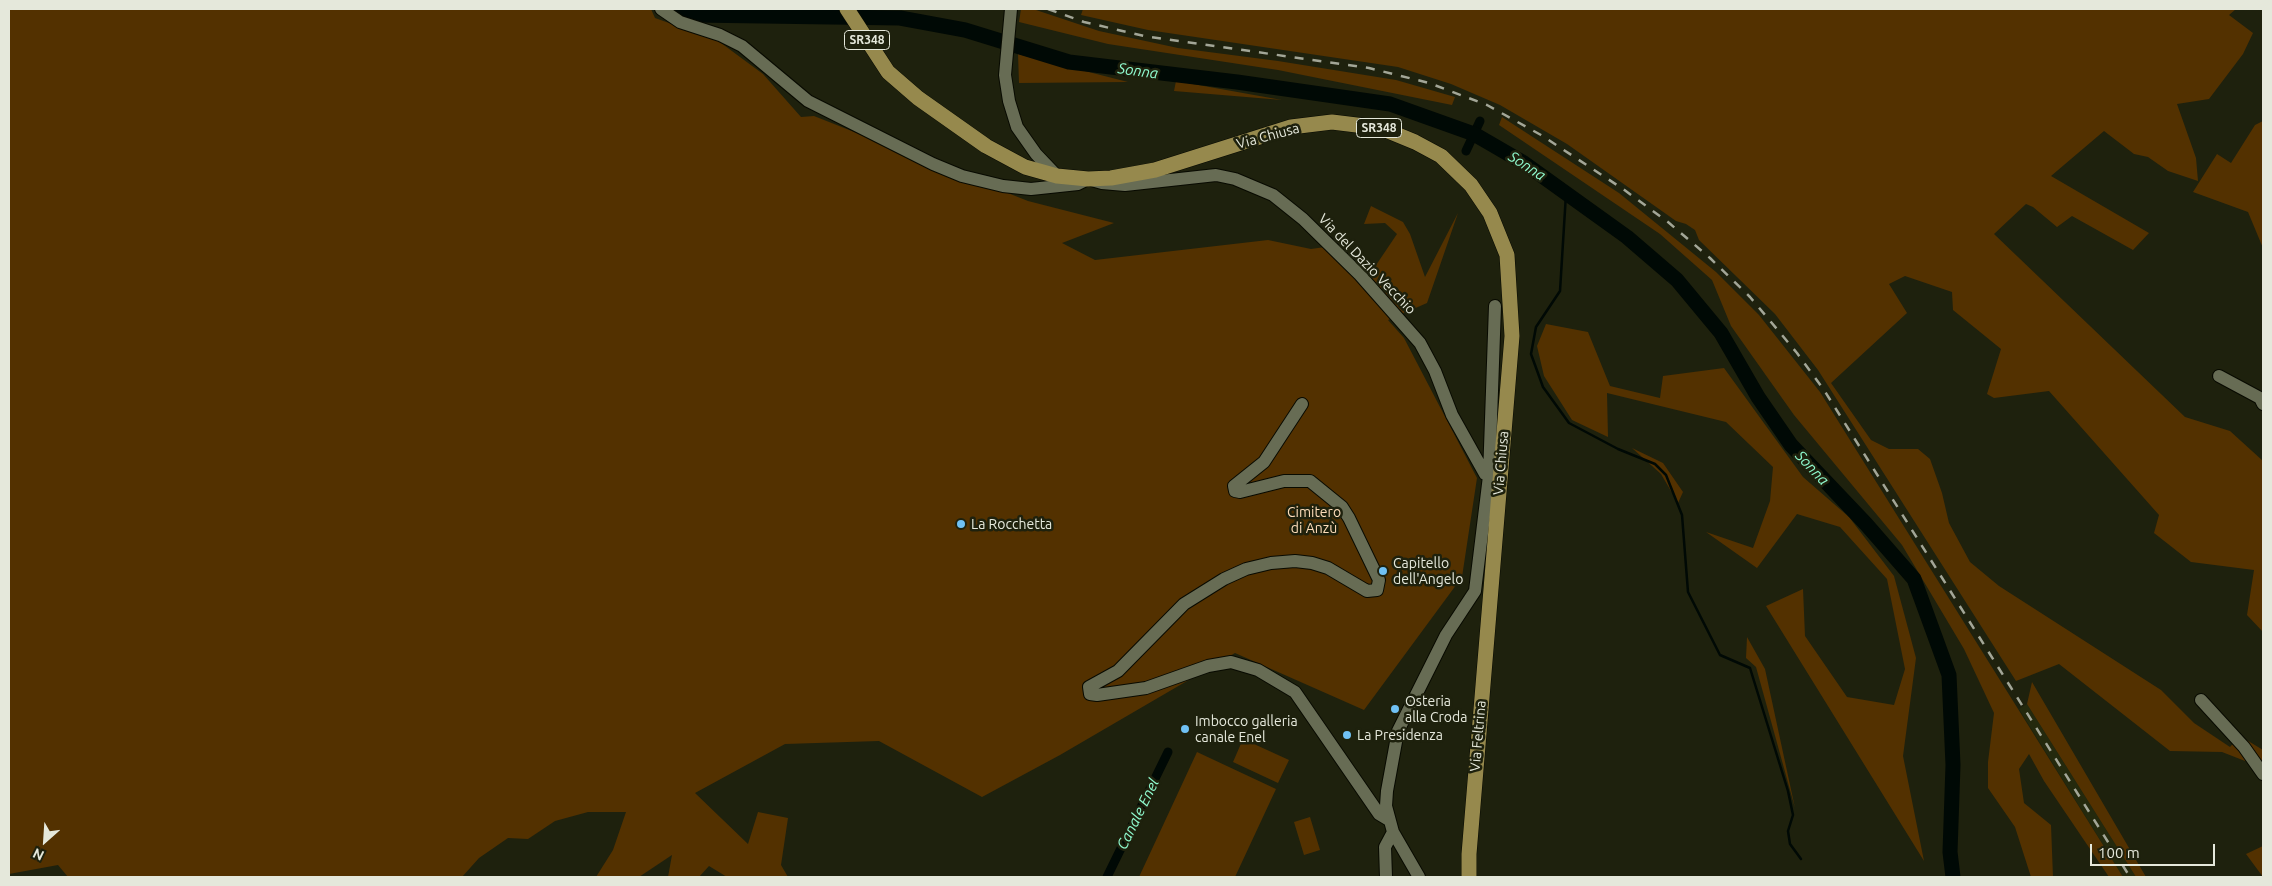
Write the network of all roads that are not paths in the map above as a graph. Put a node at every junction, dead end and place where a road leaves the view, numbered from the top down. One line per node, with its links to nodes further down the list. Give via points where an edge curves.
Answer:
1 (661, 9): 5 (street, via 680,22 742,46 808,101 962,176 1031,189 1078,184)
2 (847, 9): 4 (main road, Via Chiusa / SR348, via 888,72 918,98 986,146 1026,166)
3 (1011, 9): 4 (street, via 1005,75 1009,101 1017,127)
4 (1057, 176): 5 (main road, Via Chiusa / SR348)
5 (1088, 179): 10 (street, Via del Dazio Vecchio, via 1125,185 1216,175 1235,179 1273,195 1360,274 1420,343 1452,415); 11 (main road, Via Chiusa / SR348, via 1155,170 1291,127 1332,122 1381,128 1415,142 1442,156 1471,185 1490,214 1507,255 1510,289 1512,336)
6 (1495, 306): 10 (street)
7 (2219, 376): 9 (street, via 2260,398)
8 (1302, 404): 14 (street, via 1264,462 1234,486 1235,491 1284,481 1310,480 1350,518 1379,580 1377,590 1367,591 1328,568 1294,561 1246,569 1184,604 1118,671 1089,687 1090,694 1146,688 1208,666 1231,662 1258,670 1295,692 1379,814)
9 (2263, 404)
10 (1489, 476): 14 (street, via 1475,591 1446,635 1398,731 1387,791)
11 (1490, 596): 17 (main road, Via Feltrina / SR348)
12 (2201, 700): 13 (street, via 2244,747)
13 (2263, 774)
14 (1391, 826): 15 (street, via 1385,847); 16 (street)
15 (1386, 877)
16 (1419, 877)
17 (1469, 877)

